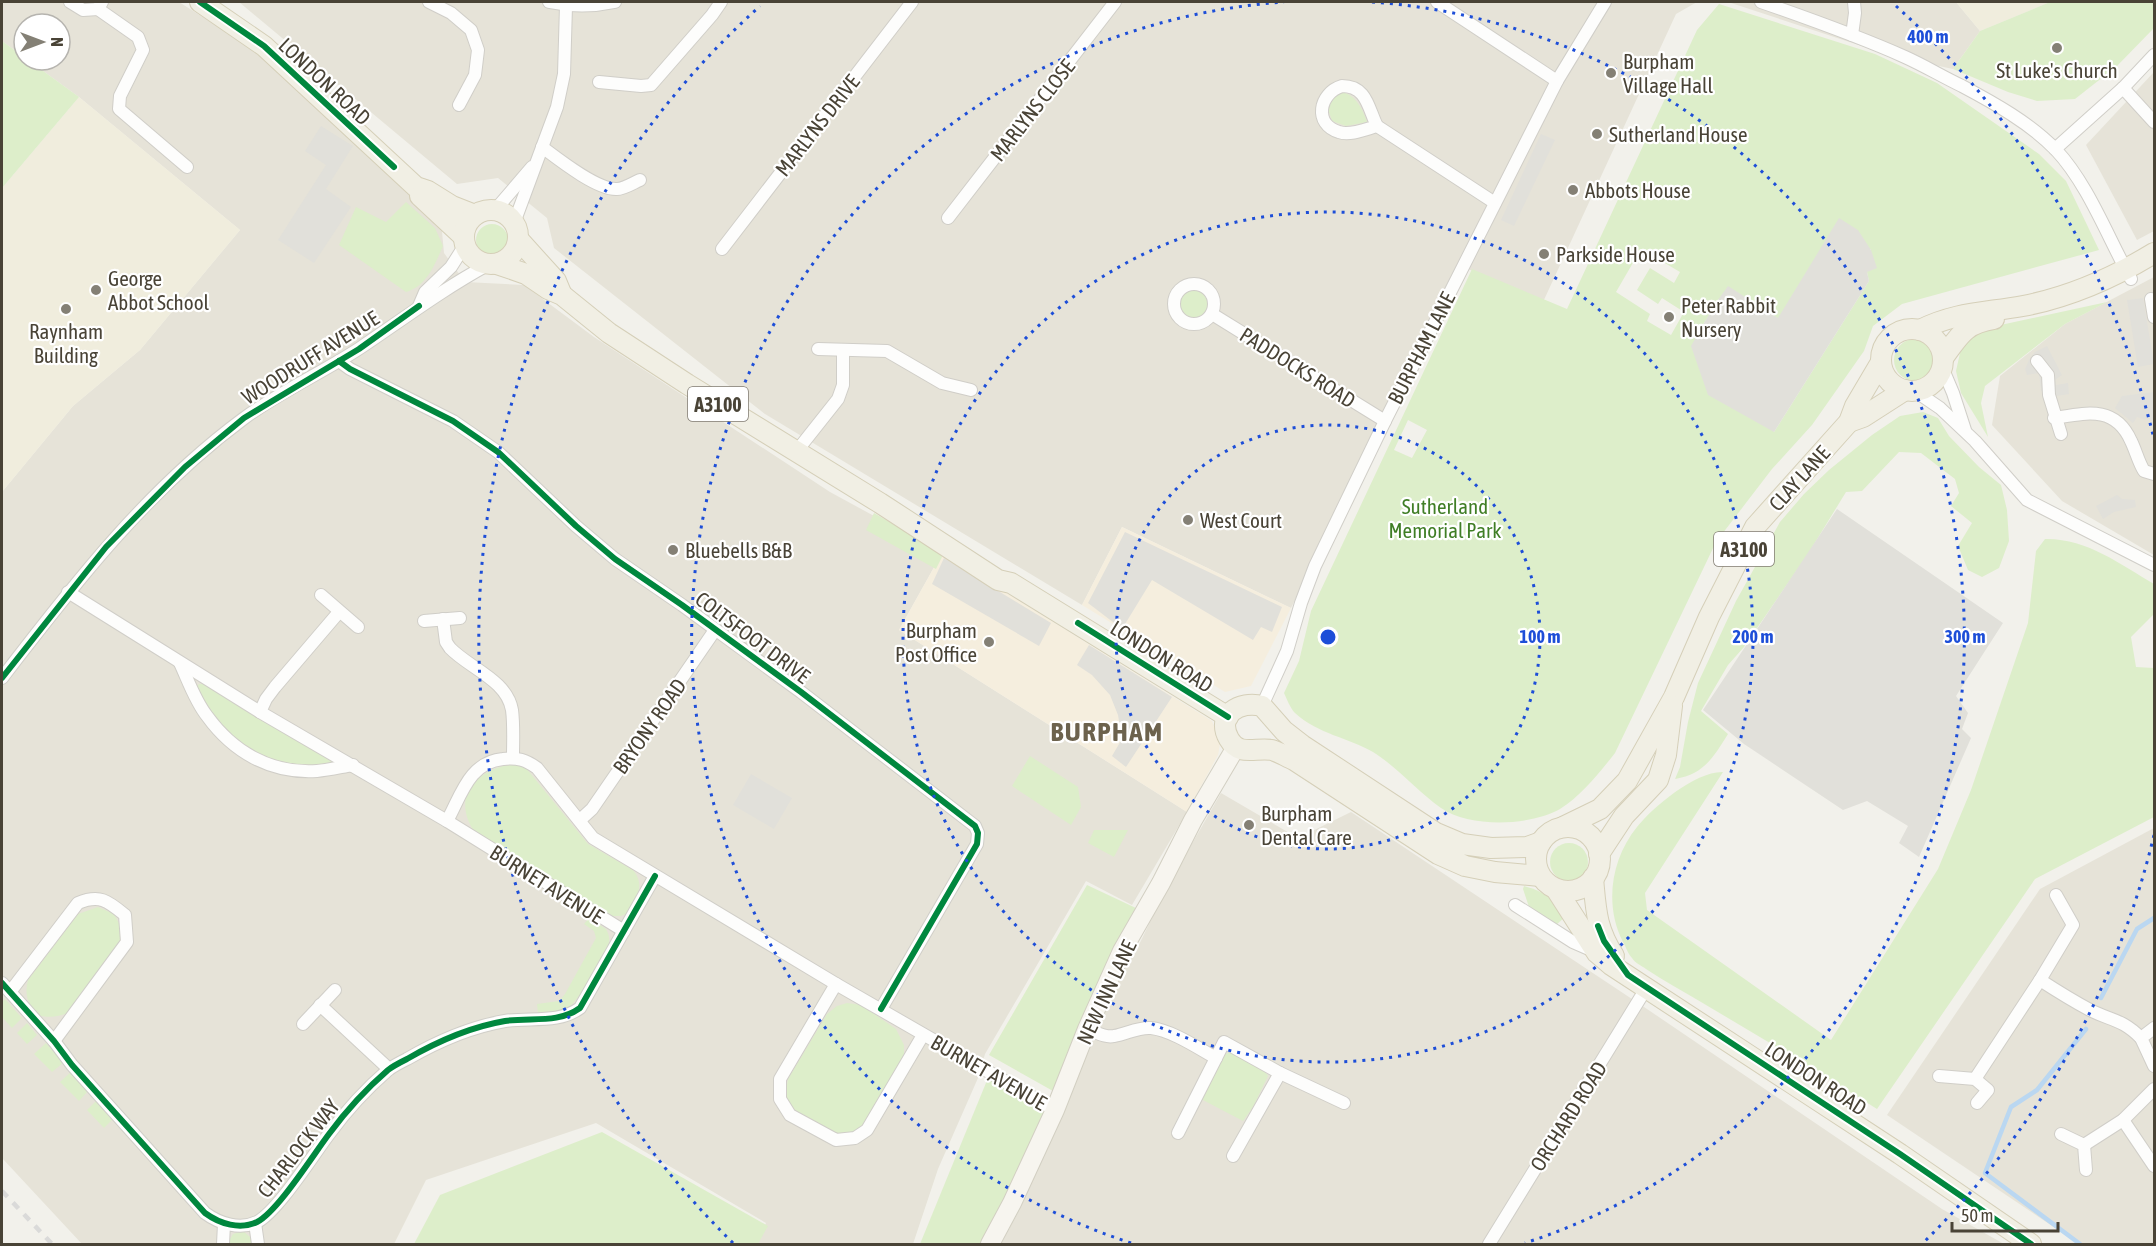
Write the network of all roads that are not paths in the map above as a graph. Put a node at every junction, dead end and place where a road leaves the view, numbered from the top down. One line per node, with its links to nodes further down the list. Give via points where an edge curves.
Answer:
1 (70, 2): 13 (street, via 83,10)
2 (200, 2): 28 (main road, LONDON ROAD, via 264,46)
3 (429, 2): 20 (street, via 451,13 471,30 478,50 476,75)
4 (549, 2): 14 (street)
5 (615, 2): 14 (street)
6 (721, 2): 18 (street, via 651,85)
7 (912, 2): 35 (street, MARLYNS DRIVE)
8 (1115, 2): 32 (street, MARLYNS CLOSE)
9 (1437, 2): 17 (street)
10 (1605, 2): 17 (street, BURPHAM LANE)
11 (1761, 2): 15 (street)
12 (1854, 2): 15 (street)
13 (100, 5): 26 (street, via 138,37 143,50 120,96 118,109)
14 (566, 6): 23 (street, via 564,74)
15 (1852, 35): 24 (street, via 1908,58 1977,94 2015,117)
16 (2154, 55): 19 (street)
17 (1557, 81): 29 (street, BURPHAM LANE)
18 (598, 82)
19 (2123, 88): 21 (street); 24 (street)
20 (459, 105)
21 (2154, 122)
22 (1377, 126): 22 (street, via 1338,132 1322,115 1324,99 1335,88 1357,89 1367,100); 29 (street)
23 (542, 147): 25 (street); 27 (street, via 598,183 617,189)
24 (2055, 149): 39 (street, via 2084,188)
25 (535, 164): 30 (street); 33 (street)
26 (187, 167)
27 (640, 180)
28 (416, 186): 31 (main road, LONDON ROAD); 34 (main road, LONDON ROAD, via 421,198)
29 (1495, 203): 55 (street, BURPHAM LANE)
30 (496, 209): 31 (main road); 33 (main road, via 503,212)
31 (475, 215): 34 (main road, via 469,221)
32 (948, 218)
33 (516, 231): 37 (main road, via 513,254); 40 (main road, LONDON ROAD / A3100, via 556,281)
34 (464, 241): 37 (main road, via 477,261); 42 (street, WOODRUFF AVENUE, via 451,267 425,292)
35 (722, 249)
36 (2154, 253): 39 (main road, CLAY LANE / A3100)
37 (493, 264): 40 (main road, LONDON ROAD / A3100, via 526,274); 42 (street, WOODRUFF AVENUE)
38 (2154, 267): 39 (main road, CLAY LANE / A3100)
39 (2128, 274): 45 (main road, CLAY LANE / A3100, via 2021,306 1969,312); 51 (main road, CLAY LANE / A3100, via 2098,294 2054,309 1977,322 1967,327)
40 (562, 295): 59 (main road, LONDON ROAD / A3100, via 609,333)
41 (2151, 299): 44 (street)
42 (419, 306): 48 (street, WOODRUFF AVENUE)
43 (1212, 314): 55 (street, PADDOCKS ROAD)
44 (2154, 317)
45 (1920, 330): 50 (main road, CLAY LANE / A3100, via 1902,330 1892,336); 51 (main road, via 1936,340)
46 (818, 349): 47 (street)
47 (843, 350): 52 (street, via 887,351 942,383); 59 (street, via 843,385 838,399)
48 (339, 361): 62 (street, WOODRUFF AVENUE, via 244,418 185,467 114,538); 69 (street, COLTSFOOT DRIVE, via 453,421 498,452 615,559)
49 (2037, 361): 54 (street, via 2048,375)
50 (1881, 362): 53 (main road, via 1891,384); 56 (main road, CLAY LANE / A3100)
51 (1943, 362): 53 (main road, CLAY LANE / A3100, via 1936,379 1924,389); 57 (street)
52 (971, 390)
53 (1910, 391): 56 (main road, CLAY LANE / A3100); 57 (street, via 1940,408)
54 (2054, 418): 58 (street); 60 (street, via 2083,413 2108,415 2131,440 2144,471)
55 (1385, 421): 73 (street, BURPHAM LANE, via 1315,566)
56 (1849, 423): 72 (main road, CLAY LANE / A3100, via 1755,527)
57 (1966, 432): 61 (street, via 2027,500)
58 (2061, 435)
59 (796, 452): 75 (main road, LONDON ROAD / A3100, via 880,503 944,534 1007,573 1011,583)
60 (2154, 474)
61 (2154, 565)
62 (68, 592): 70 (street, BURNET AVENUE); 71 (street, WOODRUFF AVENUE)
63 (321, 595): 64 (street)
64 (339, 612): 68 (street); 74 (street, via 275,687)
65 (460, 618): 66 (street)
66 (443, 620): 67 (street); 78 (street, via 450,648 506,694 512,709)
67 (424, 621)
68 (358, 627)
69 (715, 630): 80 (street, BRYONY ROAD, via 592,809); 100 (street, COLTSFOOT DRIVE, via 975,826 977,844)
70 (180, 662): 74 (street, BURNET AVENUE); 79 (street, via 206,715 230,743 258,762 285,770 316,771)
71 (2, 678)
72 (1674, 697): 82 (main road, CLAY LANE / A3100, via 1627,781 1600,809); 84 (main road, CLAY LANE / A3100, via 1658,780 1624,816)
73 (1266, 710): 75 (main road, LONDON ROAD, via 1243,704); 77 (main road, via 1273,731 1271,739); 83 (main road, via 1302,745 1436,833 1471,847 1527,847)
74 (260, 712): 79 (street, BURNET AVENUE)
75 (1228, 717): 76 (main road, LONDON ROAD, via 1226,733)
76 (1236, 747): 77 (main road); 103 (main road, NEW INN LANE, via 1122,951)
77 (1260, 749): 86 (main road, via 1274,750 1294,760 1438,854 1465,866)
78 (513, 758): 80 (street, BURNET AVENUE, via 526,760 537,768); 81 (street, via 492,760 478,769 463,787)
79 (353, 765): 81 (street, BURNET AVENUE)
80 (580, 820): 85 (street, BURNET AVENUE, via 593,837)
81 (447, 821): 91 (street, BURNET AVENUE)
82 (1563, 827): 83 (main road); 84 (main road, via 1582,830 1596,844)
83 (1541, 842): 86 (main road, via 1536,859)
84 (1599, 854): 87 (main road, LONDON ROAD)
85 (655, 876): 91 (street, BURNET AVENUE); 95 (street, BURNET AVENUE)
86 (1540, 876): 88 (main road, LONDON ROAD)
87 (1593, 878): 88 (main road, via 1577,890); 93 (main road, LONDON ROAD, via 1598,926)
88 (1556, 889): 92 (main road, LONDON ROAD)
89 (2056, 895): 94 (street, via 2073,925)
90 (1515, 905): 92 (street, LONDON ROAD, via 1573,942)
91 (624, 931): 109 (street, CHARLOCK WAY, via 580,1008 570,1015 506,1021 469,1030)
92 (1597, 952): 93 (main road, LONDON ROAD)
93 (1628, 975): 97 (main road, LONDON ROAD)
94 (2040, 980): 105 (street, via 2092,1011 2118,1020); 112 (street)
95 (836, 984): 100 (street, BURNET AVENUE); 104 (street, BURNET AVENUE, via 780,1078 780,1099 790,1115 836,1140 855,1138 867,1130)
96 (6, 987): 106 (street); 106 (street, via 78,903 91,898 108,902 125,915 127,942)
97 (1647, 987): 126 (main road, LONDON ROAD, via 1900,1154); 130 (street, ORCHARD ROAD)
98 (335, 990): 99 (street)
99 (320, 1005): 101 (street); 109 (street)
100 (881, 1009): 104 (street, BURNET AVENUE)
101 (303, 1024)
102 (2154, 1028): 105 (street)
103 (1087, 1029): 107 (street, via 1114,1036 1138,1028 1153,1028); 116 (main road, NEW INN LANE)
104 (923, 1035): 116 (street, BURNET AVENUE)
105 (2141, 1038): 108 (street)
106 (54, 1041): 125 (street, via 205,1213)
107 (1216, 1058): 110 (street, via 1224,1042); 118 (street)
108 (2154, 1065)
109 (389, 1069): 124 (street, CHARLOCK WAY, via 331,1131 274,1207)
110 (1280, 1073): 114 (street); 121 (street)
111 (1939, 1076): 112 (street)
112 (1975, 1079): 115 (street, via 1988,1090)
113 (2154, 1089): 117 (street)
114 (1344, 1103)
115 (1977, 1103)
116 (1055, 1110): 129 (main road, NEW INN LANE)
117 (2123, 1120): 120 (street); 122 (street)
118 (1178, 1133)
119 (2061, 1134): 120 (street)
120 (2084, 1145): 123 (street)
121 (1233, 1156)
122 (2154, 1166)
123 (2086, 1170)
124 (255, 1223): 125 (street, CHARLOCK WAY); 128 (street, CHARLOCK WAY)
125 (224, 1224): 127 (street)
126 (2024, 1243)
127 (223, 1245)
128 (258, 1245)
129 (990, 1245)
130 (1489, 1245)

